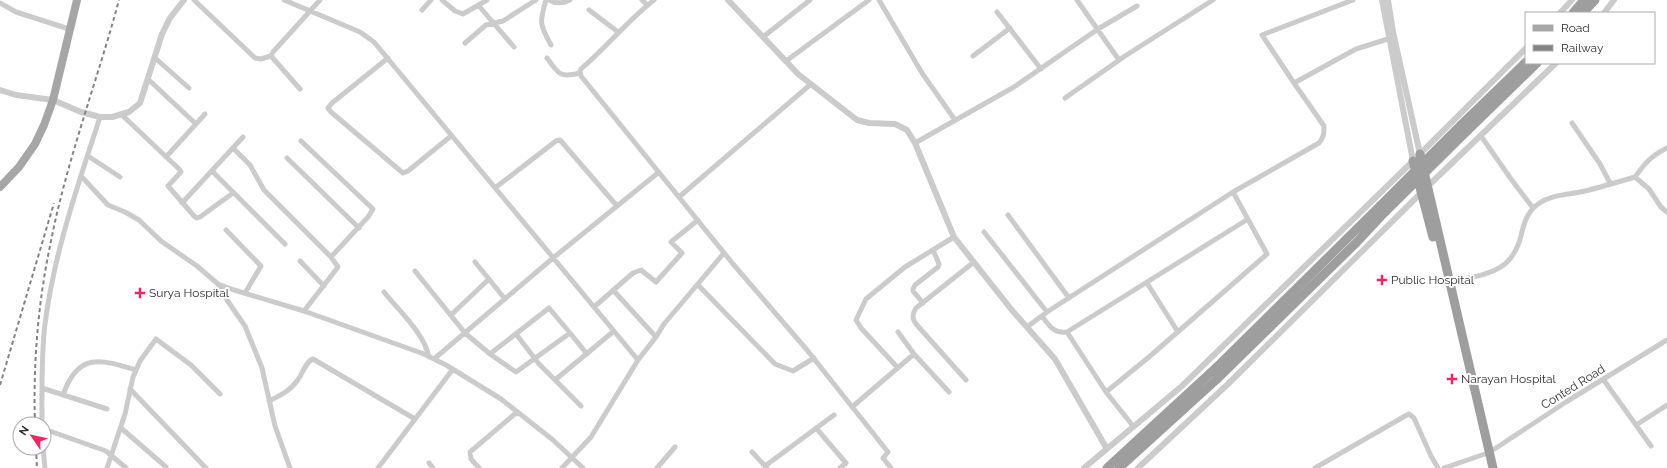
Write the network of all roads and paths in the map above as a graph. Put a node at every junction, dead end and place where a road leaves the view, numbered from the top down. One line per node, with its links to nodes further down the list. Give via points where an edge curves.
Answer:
1 (78, 0): 42 (main road)
2 (184, 0): 53 (street, via 165,27)
3 (194, 0): 51 (street, via 255,58)
4 (284, 0): 34 (street)
5 (320, 0): 34 (street)
6 (431, 0): 32 (street)
7 (442, 0): 30 (street, via 463,14)
8 (488, 0): 30 (street)
9 (536, 0): 40 (street, via 503,21)
10 (546, 0): 48 (street, via 541,22)
11 (549, 0): 12 (street, via 556,4)
12 (570, 0)
13 (642, 0): 29 (street)
14 (654, 0): 29 (street)
15 (728, 0): 45 (street)
16 (810, 0): 45 (street)
17 (869, 0): 57 (street)
18 (879, 0): 74 (street, via 922,73)
19 (1077, 0): 43 (street)
20 (1213, 0): 56 (street)
21 (1353, 0): 64 (street, via 1262,35)
22 (1382, 0): 46 (street)
23 (1388, 0): 46 (street)
24 (1572, 0): 36 (street)
25 (1584, 0): 37 (highway)
26 (1594, 0): 38 (highway)
27 (1614, 0): 39 (street)
28 (0, 3): 42 (street, via 16,12)
29 (647, 5): 44 (street)
30 (479, 6): 40 (street)
31 (1138, 6): 43 (street)
32 (422, 10)
33 (589, 10): 44 (street)
34 (310, 12): 51 (street); 54 (street, via 366,36)
35 (998, 12): 41 (street)
36 (1561, 12)
37 (1574, 12)
38 (1585, 12)
39 (1605, 12)
40 (494, 23): 47 (street, via 486,25); 49 (street)
41 (1010, 28): 52 (street); 61 (street)
42 (69, 29): 70 (main road)
43 (1098, 30): 56 (street); 61 (street)
44 (618, 32): 62 (street)
45 (763, 37): 57 (street)
46 (1392, 38): 64 (street, via 1356,49); 85 (street); 89 (street)
47 (465, 43)
48 (552, 45)
49 (514, 47)
50 (1525, 49): 85 (street)
51 (271, 56): 67 (street)
52 (973, 56)
53 (155, 58): 63 (street); 66 (street)
54 (388, 58): 78 (street); 78 (street, via 332,103 328,108 331,112 403,173)
55 (547, 58): 62 (street, via 560,74 567,76)
56 (1119, 60): 69 (street)
57 (786, 61): 65 (street)
58 (1525, 63): 77 (highway)
59 (1536, 64): 77 (highway)
60 (1555, 64): 79 (street)
61 (1041, 69): 74 (street)
62 (580, 73): 91 (street)
63 (149, 80): 72 (street, via 140,103); 76 (street)
64 (1294, 83): 99 (street, via 1324,126 1322,139)
65 (811, 84): 82 (street, via 857,120 895,124 907,130); 101 (street)
66 (189, 88)
67 (300, 89)
68 (0, 90): 70 (street)
69 (1065, 98)
70 (53, 100): 73 (street); 96 (main road, via 35,144)
71 (205, 114): 76 (street)
72 (122, 115): 73 (street); 87 (street)
73 (100, 117): 86 (street)
74 (955, 120): 82 (street)
75 (1572, 123): 95 (street)
76 (196, 124): 87 (street)
77 (1464, 128): 105 (highway, bridge)
78 (451, 136): 97 (street)
79 (1481, 136): 98 (street); 104 (street)
80 (242, 137): 83 (street)
81 (301, 141): 110 (street, via 373,209)
82 (916, 142): 113 (street)
83 (233, 148): 90 (street); 117 (street, via 250,165 264,190)
84 (1667, 148): 94 (street, via 1645,163)
85 (1420, 154): 89 (street); 98 (highway)
86 (88, 156): 92 (street); 93 (street)
87 (166, 157): 102 (street, via 181,172 168,186)
88 (287, 158): 110 (street)
89 (1413, 161): 98 (highway); 179 (street, via 1182,386)
90 (212, 171): 100 (street); 102 (street)
91 (659, 172): 101 (street); 103 (street)
92 (81, 176): 126 (street, via 108,205 139,220 161,241); 163 (street, via 69,209 45,324)
93 (120, 177)
94 (1635, 177): 95 (street); 106 (street)
95 (1610, 183): 104 (street, via 1555,196)
96 (0, 188)
97 (495, 188): 103 (street, via 560,140); 118 (street)
98 (1424, 190): 124 (highway); 187 (highway); 210 (street, via 1228,384)
99 (1233, 192): 108 (street); 132 (street)
100 (233, 193): 102 (street, via 197,218); 114 (street)
101 (679, 197): 109 (street)
102 (182, 203)
103 (617, 206): 118 (street)
104 (1533, 208): 124 (street, via 1526,218 1516,250 1504,265 1489,273)
105 (1382, 209): 208 (highway); 209 (highway, via 1357,242 1216,380)
106 (1667, 212)
107 (1008, 215): 132 (street)
108 (1248, 219): 125 (street); 144 (street, via 1267,254)
109 (698, 220): 116 (street); 129 (street, via 671,242 682,254 656,282 640,270)
110 (359, 228): 117 (street)
111 (226, 230): 131 (street, via 261,266)
112 (984, 232): 137 (street)
113 (954, 237): 115 (street); 121 (street)
114 (285, 244)
115 (933, 250): 134 (street, via 938,267 913,289); 157 (street, via 905,267 866,299 856,320)
116 (724, 253): 127 (street); 155 (street)
117 (331, 257): 128 (street, via 338,267)
118 (553, 258): 133 (street); 135 (street)
119 (300, 261): 128 (street)
120 (475, 262): 123 (street)
121 (974, 262): 134 (street); 140 (street)
122 (415, 271): 138 (street)
123 (489, 279): 133 (street); 138 (street)
124 (1450, 282): 187 (highway)
125 (1147, 283): 143 (street); 144 (street)
126 (218, 284): 131 (street); 169 (street, via 246,326 262,368)
127 (698, 285): 148 (street); 155 (street, via 775,364 792,372)
128 (324, 286): 136 (street)
129 (614, 290): 135 (street); 148 (street)
130 (384, 292): 153 (street, via 422,338)
131 (245, 293): 136 (street)
132 (1069, 298): 137 (street)
133 (505, 299): 145 (street)
134 (923, 303): 162 (street, via 916,308 912,318)
135 (594, 307): 141 (street)
136 (304, 311): 153 (street)
137 (1047, 312): 139 (street)
138 (451, 315): 145 (street)
139 (1042, 316): 140 (street); 143 (street, via 1059,333)
140 (1027, 327): 185 (street, via 1056,359)
141 (614, 331): 151 (street); 156 (street)
142 (898, 332): 152 (street)
143 (1067, 332): 166 (street)
144 (1178, 332): 166 (street)
145 (465, 333): 150 (street); 153 (street)
146 (570, 333): 147 (street, via 549,308); 151 (street); 154 (street)
147 (516, 334): 150 (street); 154 (street)
148 (656, 337): 156 (street)
149 (1667, 340): 160 (street, Conted Road)
150 (490, 354): 154 (street, via 514,372)
151 (587, 354): 161 (street)
152 (914, 354): 157 (street); 165 (street)
153 (432, 358): 158 (street)
154 (534, 358): 161 (street)
155 (814, 358): 172 (street)
156 (638, 360): 190 (street, via 591,437)
157 (898, 368): 172 (street)
158 (452, 369): 174 (street); 177 (street)
159 (136, 370): 164 (street); 167 (street, via 156,338 191,365); 168 (street, via 104,361 92,362 81,366 73,374)
160 (1603, 379): 178 (street); 187 (street, Conted Road)
161 (556, 380): 171 (street)
162 (966, 380)
163 (42, 388): 168 (street); 176 (street)
164 (130, 389): 180 (street); 197 (street)
165 (949, 392)
166 (1106, 392): 179 (street)
167 (220, 394)
168 (63, 395): 173 (street)
169 (269, 401): 177 (street, via 291,389 310,360 314,359); 198 (street)
170 (1667, 405): 178 (street)
171 (581, 406)
172 (852, 407): 206 (street, via 888,452 883,458)
173 (107, 409)
174 (517, 412): 190 (street); 201 (street, via 470,452 471,459)
175 (834, 415): 181 (street)
176 (42, 416)
177 (415, 419): 199 (street)
178 (1636, 425): 183 (street)
179 (1133, 426): 185 (street)
180 (121, 428): 188 (street); 192 (street)
181 (816, 428): 193 (street); 205 (street, via 846,463)
182 (52, 433): 188 (street)
183 (1651, 446)
184 (675, 447): 204 (street)
185 (1107, 449): 207 (street)
186 (752, 452): 193 (street)
187 (1487, 453): 213 (street, Conted Road); 214 (highway); 215 (highway)
188 (111, 454): 195 (street); 196 (street)
189 (44, 456): 194 (street)
190 (572, 456): 202 (street); 203 (street)
191 (429, 463): 200 (street)
192 (166, 467)
193 (766, 467)
194 (45, 468)
195 (107, 468)
196 (126, 468)
197 (206, 468)
198 (290, 468)
199 (378, 468)
200 (433, 468)
201 (479, 468)
202 (562, 468)
203 (584, 468)
204 (657, 468)
205 (840, 468)
206 (891, 468)
207 (1084, 468)
208 (1107, 468)
209 (1119, 468)
210 (1138, 468)
211 (1316, 468): 212 (street, via 1409,414 1414,418)
212 (1438, 468)
213 (1444, 468)
214 (1488, 468)
215 (1493, 468)

